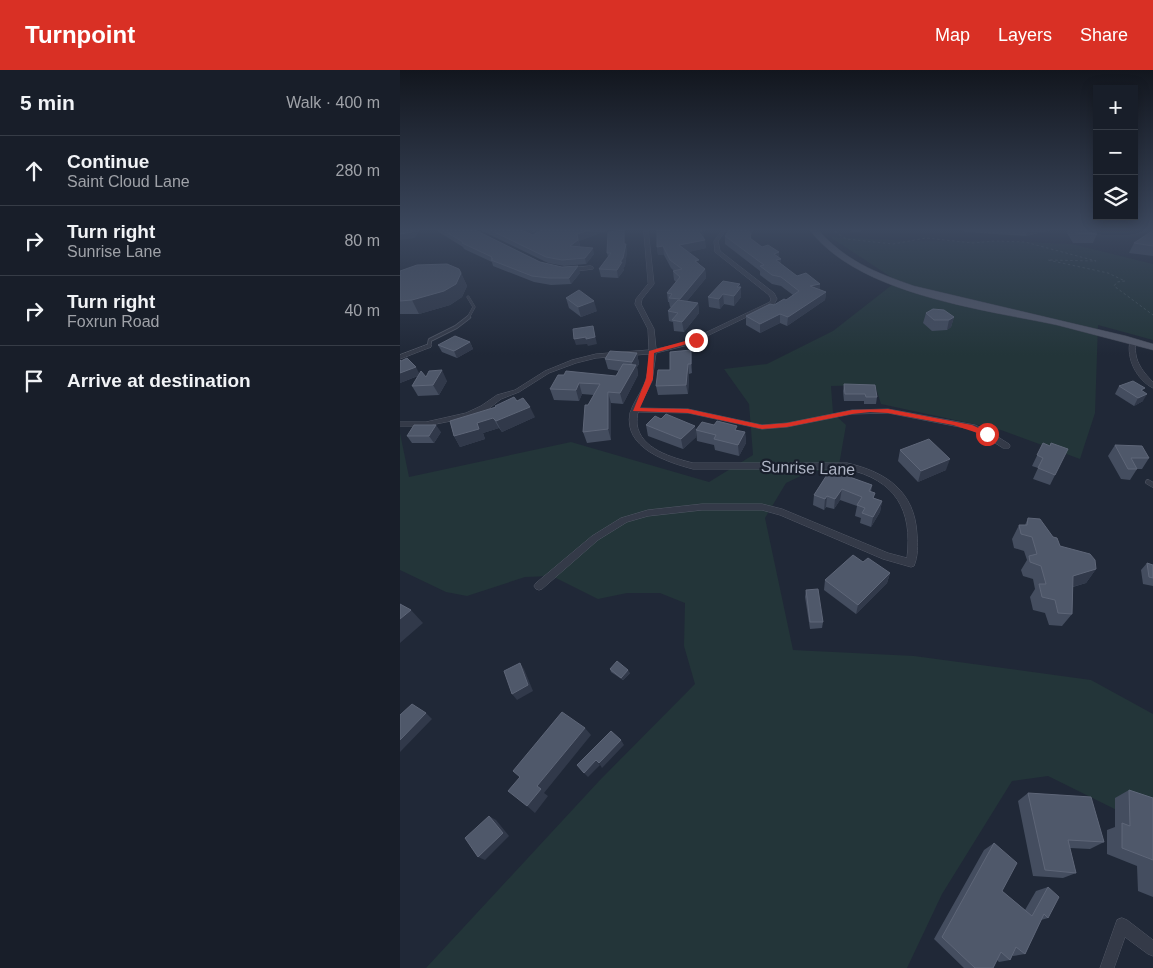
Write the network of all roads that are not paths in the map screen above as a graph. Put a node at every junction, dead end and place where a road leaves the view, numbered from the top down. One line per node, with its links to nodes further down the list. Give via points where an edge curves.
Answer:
1 (650, 271): 8 (street, via 651,284 638,304 649,325)
2 (742, 271): 8 (street, via 772,294 772,303 696,340)
3 (870, 271): 5 (main road, via 943,297)
4 (468, 297): 6 (lane, via 474,306 469,318 430,340)
5 (1133, 341): 7 (main road); 10 (street, via 1130,349 1133,361)
6 (429, 346): 9 (street)
7 (1153, 347)
8 (651, 352): 11 (street, via 649,379); 12 (street, via 574,361 468,414 426,424)
9 (400, 358)
10 (1153, 386)
11 (635, 410): 13 (street, via 688,411 762,427 852,412 888,411 972,427); 14 (street, Sunrise Lane, via 634,427 642,442 681,463 709,467 847,466 881,476 900,494 906,507 914,550 911,564 782,512 762,507 702,507 648,513 624,520 595,538)
12 (400, 424)
13 (1006, 446)
14 (539, 586)
15 (1153, 950): 16 (street, via 1122,925)
16 (1107, 968)

